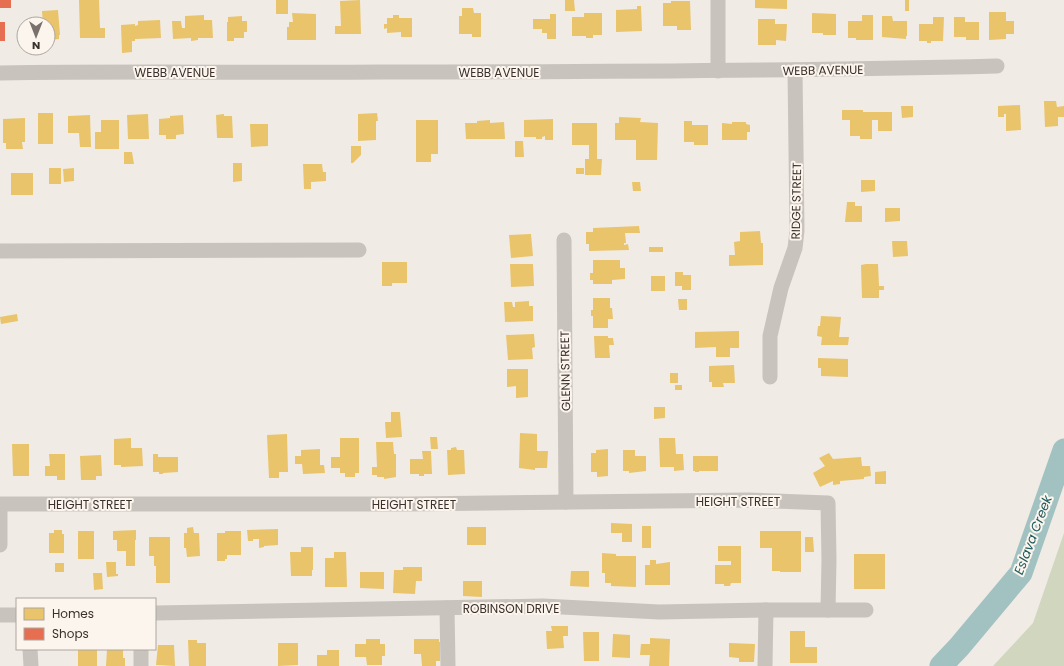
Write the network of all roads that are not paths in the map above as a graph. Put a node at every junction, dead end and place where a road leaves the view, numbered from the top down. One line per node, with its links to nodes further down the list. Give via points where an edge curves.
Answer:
1 (718, 0): 4 (street)
2 (997, 66): 3 (street, WEBB AVENUE)
3 (795, 70): 4 (street, WEBB AVENUE); 9 (street, RIDGE STREET, via 797,231 795,248 781,288 770,336)
4 (718, 71): 5 (street, WEBB AVENUE)
5 (0, 74)
6 (564, 240): 10 (street, GLENN STREET)
7 (359, 250): 8 (street)
8 (0, 252)
9 (770, 377)
10 (566, 502): 11 (street, HEIGHT STREET); 15 (street, HEIGHT STREET, via 748,500 828,503)
11 (0, 504): 12 (street)
12 (0, 545)
13 (447, 608): 14 (street, ROBINSON DRIVE, via 543,606 660,612); 17 (street, ROBINSON DRIVE); 24 (street)
14 (766, 610): 15 (street, ROBINSON DRIVE); 25 (street)
15 (828, 610): 16 (street, ROBINSON DRIVE)
16 (866, 610)
17 (156, 613)
18 (0, 615): 19 (street)
19 (16, 615)
20 (30, 650): 22 (street)
21 (141, 650): 23 (street)
22 (31, 666)
23 (141, 666)
24 (448, 666)
25 (765, 666)

